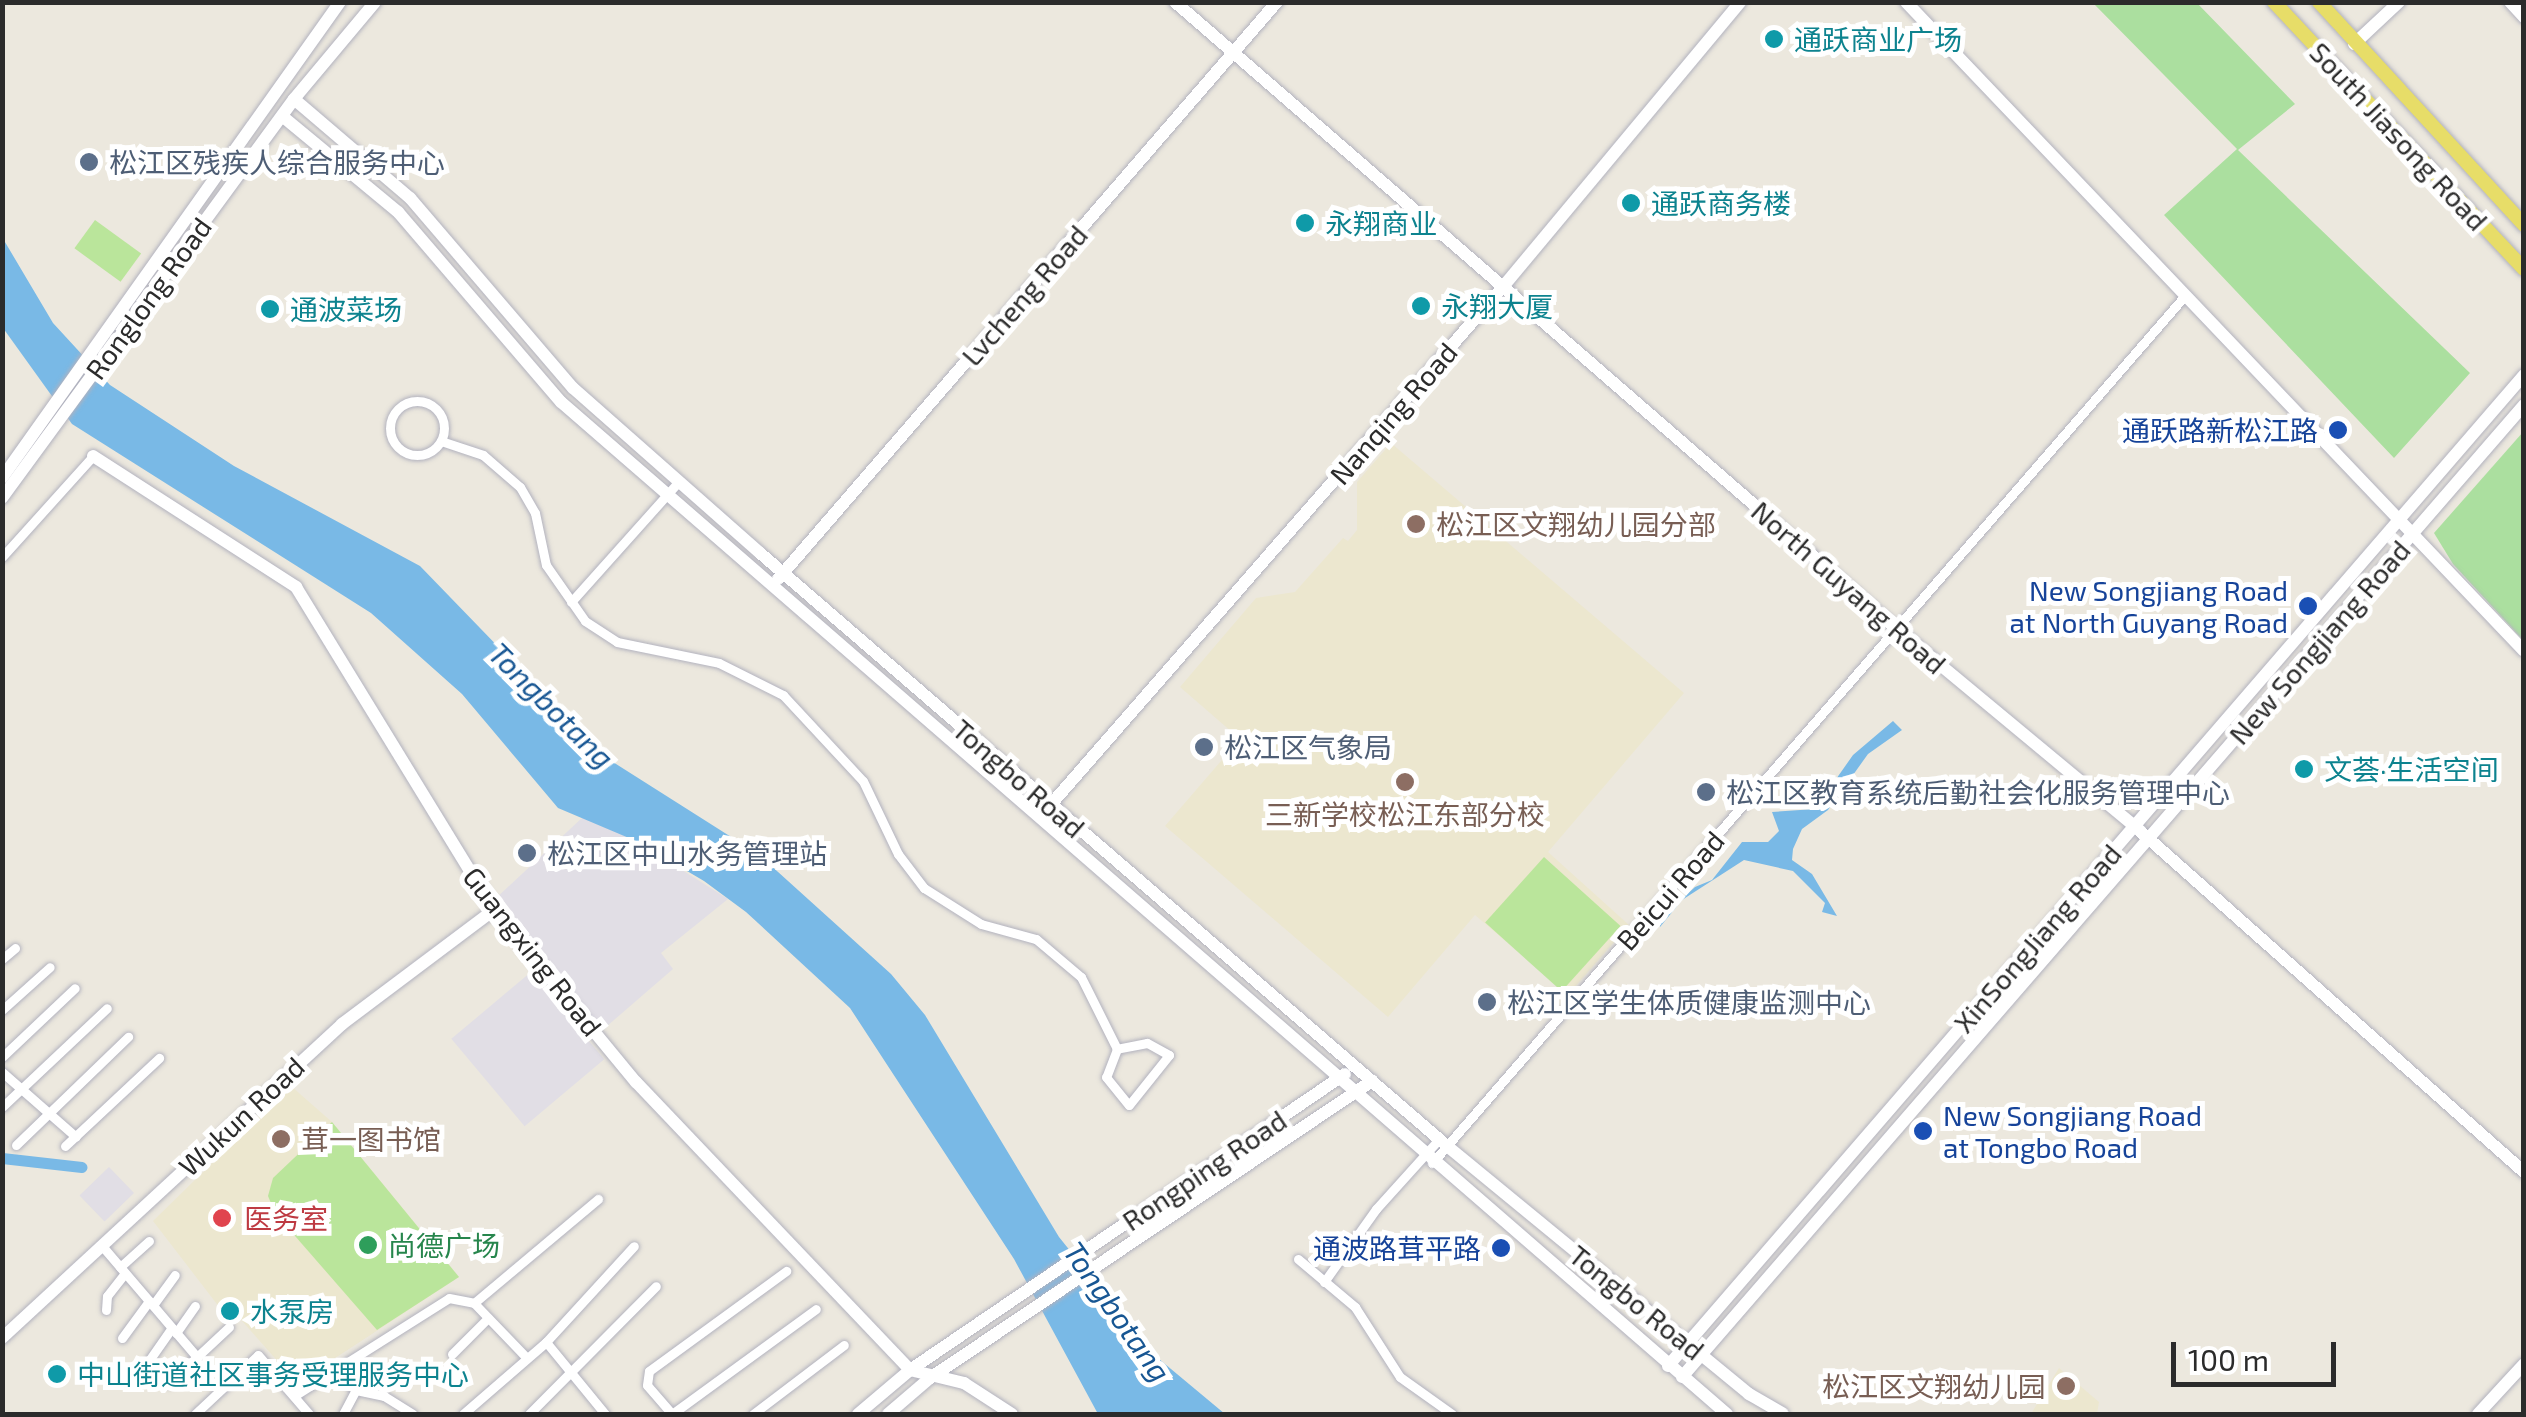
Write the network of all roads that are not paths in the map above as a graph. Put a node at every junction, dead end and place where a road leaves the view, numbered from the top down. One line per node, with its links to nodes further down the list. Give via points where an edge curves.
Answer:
1 (340, 2): 14 (main road)
2 (376, 2): 15 (main road, Ronglong Road)
3 (1175, 2): 13 (main road, North Guyang Road)
4 (1277, 2): 13 (main road, Lvcheng Road)
5 (1740, 2): 20 (main road, Nanqing Road)
6 (1906, 2): 21 (main road)
7 (2274, 2): 19 (main road, South Jiasong Road)
8 (2319, 2): 12 (main road, South Jiasong Road)
9 (2398, 2): 12 (main road)
10 (2510, 2): 11 (main road)
11 (2524, 17)
12 (2354, 44): 18 (main road, South Jiasong Road)
13 (1233, 53): 20 (main road, North Guyang Road); 33 (main road, Lvcheng Road)
14 (281, 90): 16 (main road); 17 (main road)
15 (294, 99): 16 (main road, Ronglong Road); 27 (main road, Tongbo Road, via 410,198 573,388)
16 (282, 116): 17 (main road, Ronglong Road); 28 (main road, Tongbo Road, via 398,212 561,402)
17 (252, 146): 26 (main road, Ronglong Road); 29 (main road, Ronglong Road)
18 (2524, 226)
19 (2524, 269)
20 (1502, 288): 36 (main road, North Guyang Road); 38 (main road, Nanqing Road)
21 (2182, 299): 30 (main road); 36 (street, Beicui Road)
22 (2524, 375): 30 (main road, XinSongJiang Road)
23 (2524, 405): 31 (main road, New Songjiang Road)
24 (441, 441): 24 (street, via 441,415 428,402 410,401 391,419 391,437 410,454 428,453); 35 (street, via 482,455 520,487 535,513 546,565)
25 (94, 456): 32 (street); 42 (main road, Guangxing Road, via 296,587)
26 (2, 478)
27 (679, 481): 28 (street); 33 (main road, Tongbo Road)
28 (667, 495): 34 (main road, Tongbo Road); 35 (street)
29 (2, 498)
30 (2400, 519): 31 (main road); 40 (main road, XinSongJiang Road)
31 (2413, 531): 37 (main road); 41 (main road, New Songjiang Road)
32 (2, 557)
33 (783, 574): 34 (main road, Lvcheng Road); 38 (main road, Tongbo Road)
34 (771, 588): 39 (main road, Tongbo Road)
35 (571, 602): 50 (street, via 617,642 719,663 783,695 863,781 911,875 982,924 1049,948 1081,977)
36 (1897, 629): 40 (main road, North Guyang Road); 62 (street, Beicui Road)
37 (2524, 650)
38 (1051, 804): 39 (main road, Nanqing Road); 53 (main road, Tongbo Road)
39 (1039, 818): 55 (main road, Tongbo Road)
40 (2134, 826): 41 (main road, North Guyang Road); 88 (main road, XinSongJiang Road)
41 (2150, 840): 66 (main road, North Guyang Road); 91 (main road, New Songjiang Road)
42 (494, 910): 70 (main road, Wukun Road, via 355,1013); 98 (main road, Guangxing Road, via 636,1082)
43 (14, 948): 44 (street)
44 (2, 959)
45 (50, 966): 48 (street)
46 (75, 988): 51 (street)
47 (107, 1008): 57 (street)
48 (2, 1010)
49 (128, 1037): 60 (street)
50 (1117, 1050): 50 (street, via 1147,1043 1169,1055 1129,1105 1106,1077)
51 (2, 1057)
52 (159, 1058): 61 (street)
53 (1355, 1067): 55 (main road, Rongping Road); 56 (main road, Tongbo Road)
54 (2, 1072): 57 (street)
55 (1340, 1078): 58 (main road, Tongbo Road); 98 (main road, Rongping Road)
56 (1372, 1081): 58 (main road); 62 (main road, Tongbo Road)
57 (22, 1088): 59 (street); 60 (street)
58 (1356, 1092): 65 (main road, Tongbo Road); 101 (main road)
59 (2, 1108)
60 (50, 1113): 61 (street); 63 (street)
61 (76, 1137): 64 (street)
62 (1443, 1143): 65 (street, Beicui Road); 88 (main road, Tongbo Road)
63 (16, 1145)
64 (66, 1146)
65 (1429, 1159): 75 (street, Beicui Road); 96 (main road, Tongbo Road)
66 (2524, 1172)
67 (598, 1199): 78 (street)
68 (149, 1241): 72 (street)
69 (634, 1246): 87 (street)
70 (104, 1248): 72 (street); 85 (main road, Wukun Road)
71 (1298, 1259): 75 (street)
72 (123, 1270): 77 (street); 81 (street)
73 (786, 1271): 114 (street, via 649,1371 646,1386)
74 (175, 1275): 77 (street)
75 (1324, 1282): 119 (street, via 1355,1307 1400,1377)
76 (656, 1286): 99 (street)
77 (151, 1303): 84 (street); 86 (street)
78 (474, 1303): 82 (street); 97 (street, via 458,1297 435,1302)
79 (195, 1306): 84 (street)
80 (816, 1309): 114 (street)
81 (106, 1310)
82 (488, 1318): 90 (street); 93 (street)
83 (229, 1327): 92 (street)
84 (174, 1331): 92 (street); 94 (street)
85 (2, 1338)
86 (122, 1338)
87 (546, 1342): 93 (street); 99 (street)
88 (1687, 1343): 91 (main road, Tongbo Road); 96 (main road, XinSongJiang Road)
89 (844, 1345): 115 (street)
90 (452, 1354)
91 (1701, 1354): 100 (main road, New Songjiang Road); 121 (main road, Tongbo Road)
92 (197, 1357): 102 (street)
93 (526, 1357): 110 (street)
94 (150, 1358)
95 (2524, 1364): 122 (main road)
96 (1668, 1366): 100 (main road, Tongbo Road)
97 (334, 1369): 103 (street); 104 (street)
98 (910, 1370): 101 (main road, Guangxing Road); 116 (main road, Rongping Road)
99 (572, 1374): 105 (street); 111 (street)
100 (1682, 1377): 120 (main road, Tongbo Road)
101 (930, 1378): 117 (main road); 118 (main road, Guangxing Road, via 964,1383)
102 (169, 1383)
103 (356, 1390): 108 (street); 109 (street, via 384,1396)
104 (294, 1396): 106 (street, via 258,1355); 107 (street)
105 (596, 1404): 112 (street); 113 (street)
106 (195, 1414)
107 (309, 1414)
108 (344, 1414)
109 (414, 1414)
110 (463, 1414)
111 (528, 1414)
112 (587, 1414)
113 (605, 1414)
114 (672, 1414)
115 (752, 1414)
116 (858, 1414)
117 (888, 1414)
118 (1012, 1414)
119 (1452, 1414)
120 (1727, 1414)
121 (1783, 1414)
122 (2478, 1414)

